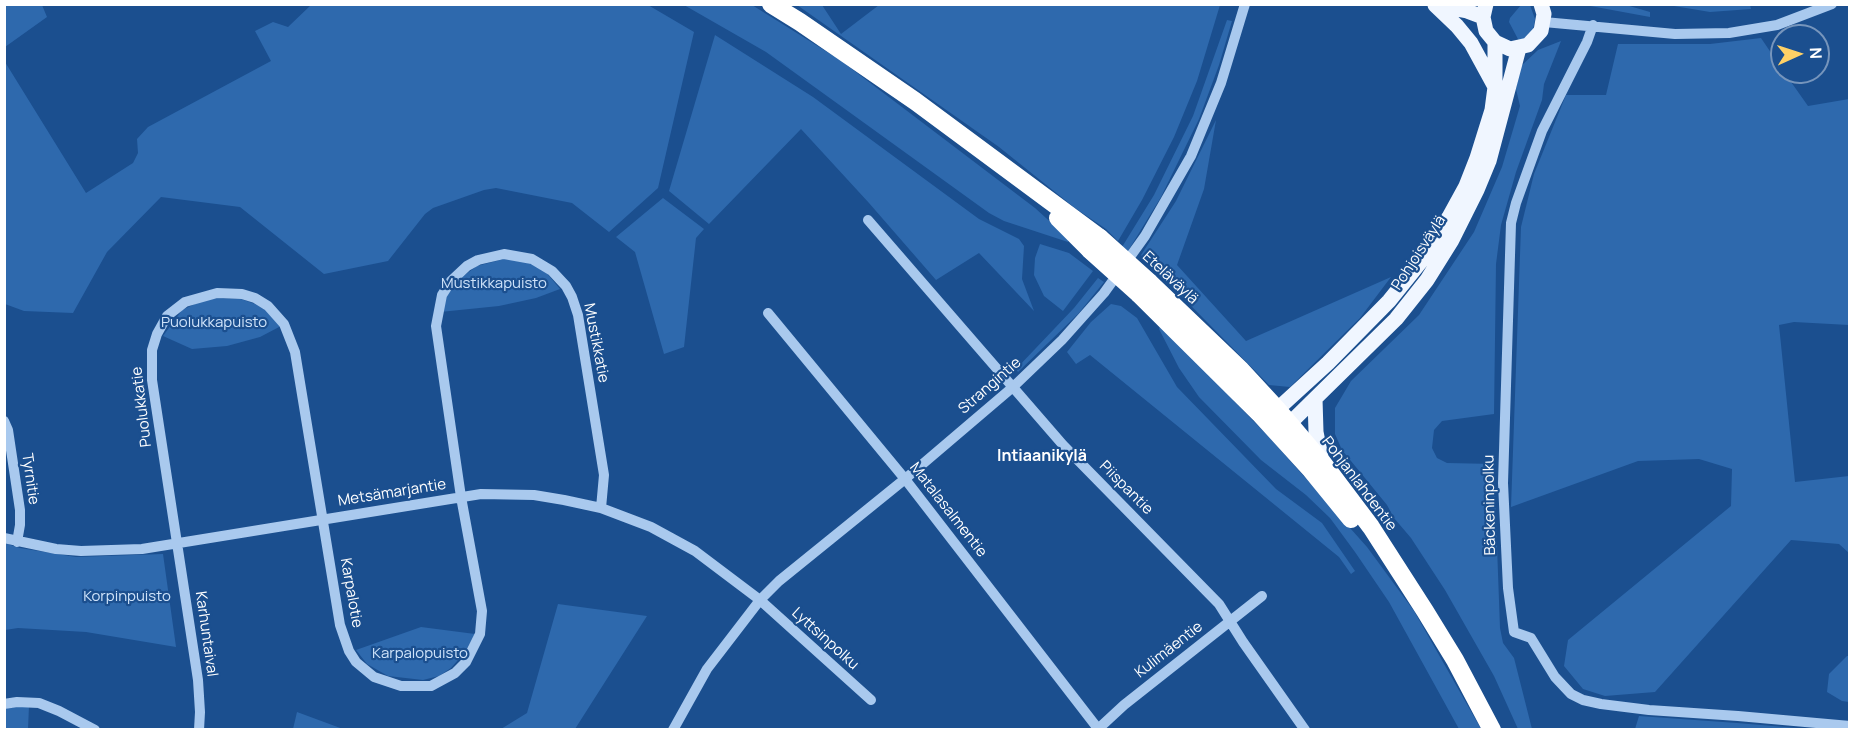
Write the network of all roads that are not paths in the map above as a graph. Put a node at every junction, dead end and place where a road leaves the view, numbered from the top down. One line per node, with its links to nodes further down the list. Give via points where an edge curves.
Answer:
1 (771, 4): 16 (highway, Eteläväylä, bridge, via 915,101 1028,186 1227,356)
2 (1245, 4): 14 (street, Strangintie, via 1206,121 1174,188 1145,236 1087,314)
3 (1541, 4): 7 (main road)
4 (1832, 4): 8 (street, via 1777,25 1729,33 1675,34)
5 (1434, 5): 6 (main road); 11 (main road, via 1471,43)
6 (1485, 10): 9 (main road, via 1486,31)
7 (1544, 22): 8 (street); 10 (main road, via 1536,39)
8 (1593, 25): 33 (street, Bäckeninpolku, via 1542,131 1511,224 1503,483 1507,579 1514,632 1531,638 1556,677 1571,694 1583,700 1649,710)
9 (1495, 42): 10 (main road, via 1510,49); 11 (main road, Pohjoisväylä)
10 (1519, 48): 15 (main road, Pohjoisväylä, via 1489,161 1452,240 1396,319)
11 (1495, 87): 16 (main road, Pohjoisväylä, via 1492,110 1466,186 1422,260 1371,320)
12 (868, 220): 14 (street, Piispantie)
13 (768, 313): 20 (street, Matalasalmentie)
14 (1013, 387): 20 (street, Strangintie); 30 (street, Piispantie, via 1063,446 1220,604)
15 (1315, 399): 18 (main road, Pohjoisväylä); 19 (main road)
16 (1271, 415): 18 (highway, Pohjanlahdentie)
17 (4, 421): 25 (street, Tyrnitie, via 20,510)
18 (1284, 429): 19 (highway, Pohjanlahdentie); 27 (highway, Pohjanlahdentie)
19 (1322, 462): 27 (highway, Pohjanlahdentie, via 1371,527)
20 (905, 479): 29 (street, Strangintie); 37 (street, Matalasalmentie)
21 (461, 497): 22 (street, Metsämarjantie, via 534,495); 22 (street, Mustikkatie, via 436,326 442,295 467,266 490,256 517,255 552,271 566,286 578,315 604,476); 23 (street, Metsämarjantie); 23 (street, Karpalotie, via 482,611 480,634 466,662 431,686 385,681 364,669 349,651 340,625)
22 (601, 508): 29 (street, Metsämarjantie, via 674,538)
23 (323, 520): 26 (street, Metsämarjantie); 26 (street, Puolukkatie, via 290,336 278,315 255,298 217,293 176,308 162,325 153,350 152,380)
24 (4, 538): 25 (street, Metsämarjantie)
25 (17, 542): 26 (street, Metsämarjantie, via 56,549 112,551)
26 (177, 543): 35 (street, Karhuntaival, via 198,680)
27 (1407, 584): 39 (highway, Pohjanlahdentie)
28 (1262, 596): 30 (street, Kulimäentie)
29 (760, 600): 31 (street, Lyttsinpolku); 36 (street, Strangintie, via 707,669)
30 (1230, 621): 37 (street, Kulimäentie); 38 (street, Piispantie)
31 (871, 700)
32 (4, 704): 34 (street, via 39,703)
33 (1850, 726)
34 (95, 729)
35 (199, 729)
36 (673, 729)
37 (1098, 729)
38 (1305, 729)
39 (1492, 729)

